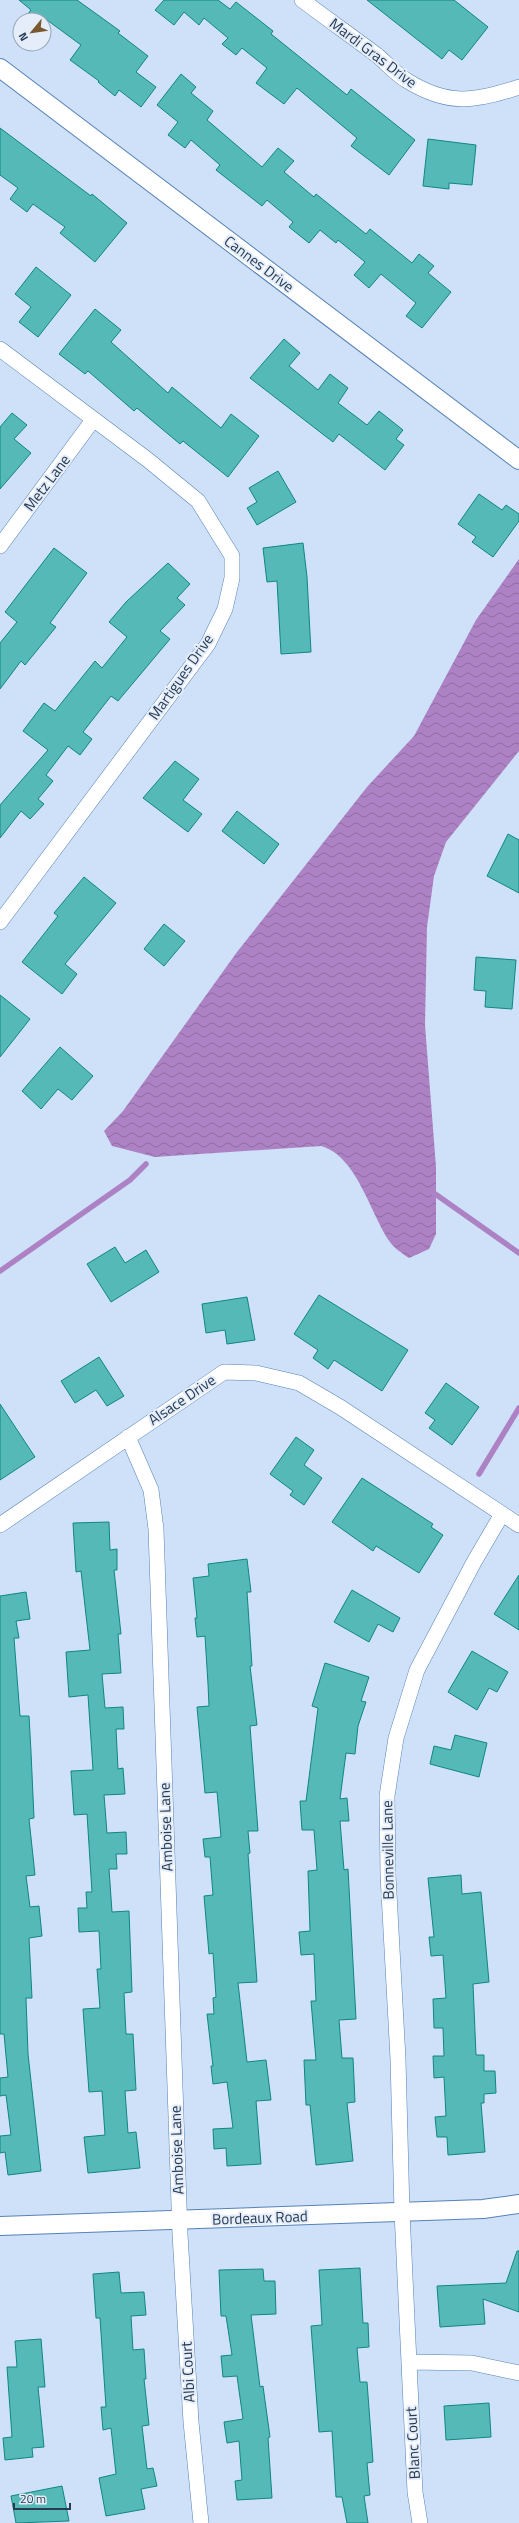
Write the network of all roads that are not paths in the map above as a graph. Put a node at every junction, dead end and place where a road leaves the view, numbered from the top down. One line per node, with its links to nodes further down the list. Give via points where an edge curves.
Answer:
1 (302, 0): 3 (street, Mardi Gras Drive, via 405,80 431,94 463,100 487,98)
2 (0, 68): 6 (street, Cannes Drive)
3 (519, 87)
4 (0, 349): 5 (street, Martigues Drive)
5 (93, 420): 7 (street, Metz Lane); 8 (street, Martigues Drive, via 198,501 232,554 232,578 225,609 208,644)
6 (519, 460)
7 (0, 546)
8 (0, 922)
9 (128, 1437): 10 (street, Alsace Drive, via 224,1372 256,1374 299,1383); 11 (street, Alsace Drive); 15 (street, Amboise Lane, via 151,1490 156,1529)
10 (502, 1514): 12 (street, Alsace Drive); 14 (street, Bonneville Lane, via 417,1670 396,1738 387,1796)
11 (0, 1525)
12 (519, 1525)
13 (519, 2204): 14 (street, Bordeaux Road, via 483,2209)
14 (402, 2212): 15 (street, Bordeaux Road); 17 (street, Blanc Court)
15 (179, 2221): 16 (street, Bordeaux Road); 19 (street, Albi Court, via 191,2422)
16 (0, 2226)
17 (409, 2362): 18 (street, via 472,2363); 20 (street, Blanc Court, via 415,2492)
18 (519, 2373)
19 (201, 2523)
20 (420, 2523)

